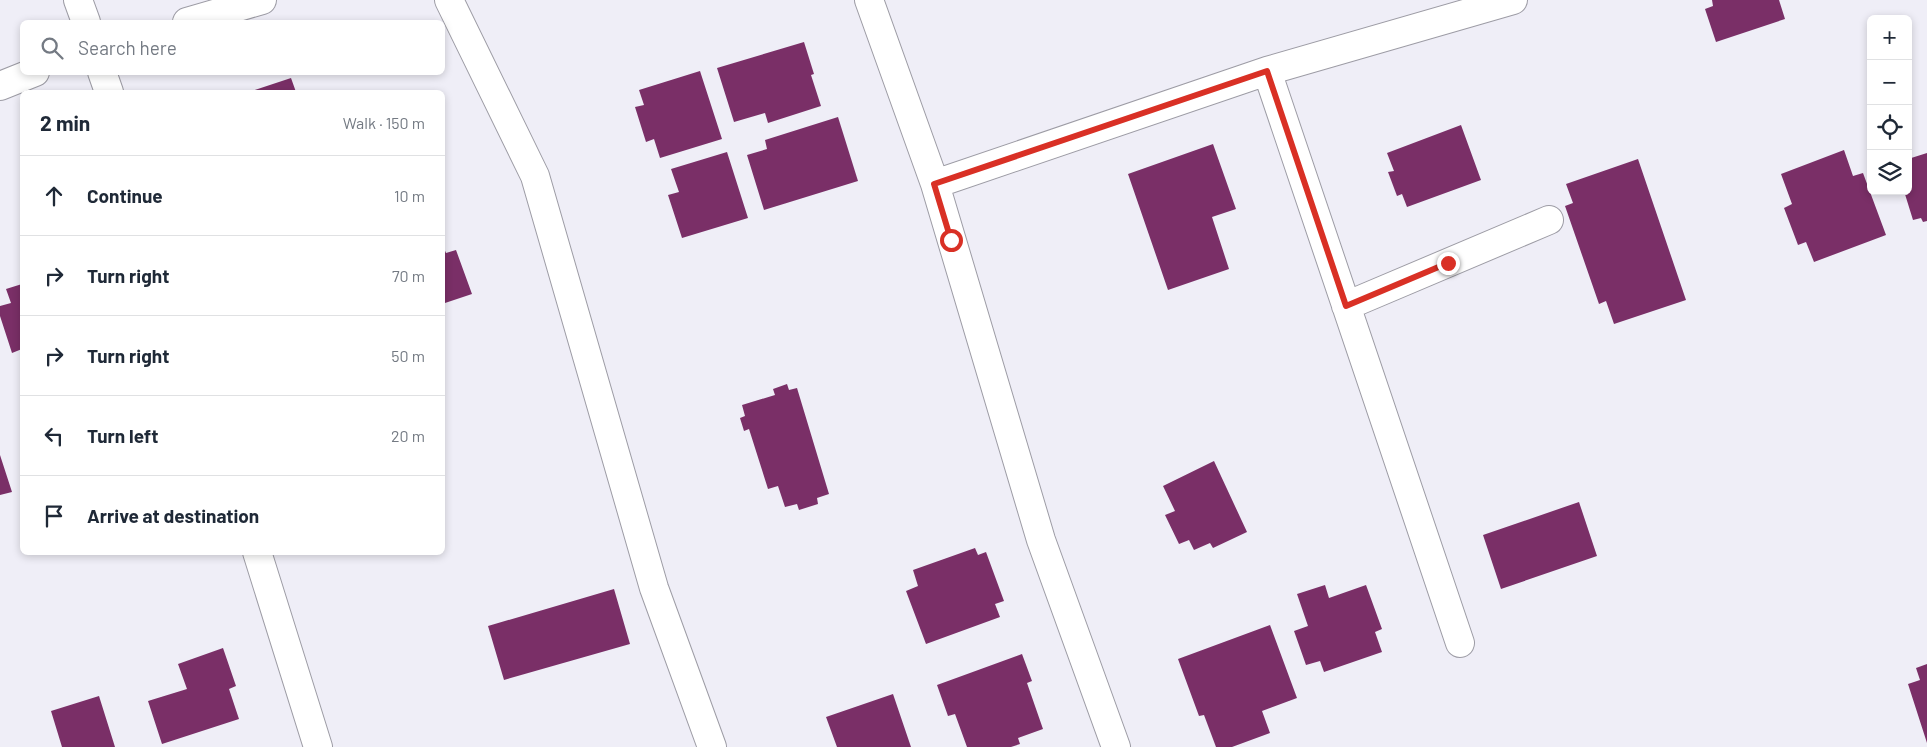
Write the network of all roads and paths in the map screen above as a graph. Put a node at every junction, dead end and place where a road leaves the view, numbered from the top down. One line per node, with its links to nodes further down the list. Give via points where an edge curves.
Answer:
1 (78, 0): 6 (street)
2 (262, 0): 7 (street)
3 (449, 0): 19 (street, via 535,176 654,588)
4 (869, 0): 13 (street)
5 (1513, 0): 8 (street)
6 (85, 20)
7 (194, 20)
8 (1267, 71): 13 (street); 15 (street)
9 (28, 75): 11 (street)
10 (103, 75): 12 (street)
11 (0, 86)
12 (108, 90)
13 (934, 184): 20 (street, via 1041,540)
14 (1550, 220): 15 (street)
15 (1346, 306): 17 (street)
16 (258, 555): 18 (street)
17 (1460, 643)
18 (318, 747)
19 (712, 747)
20 (1116, 747)

